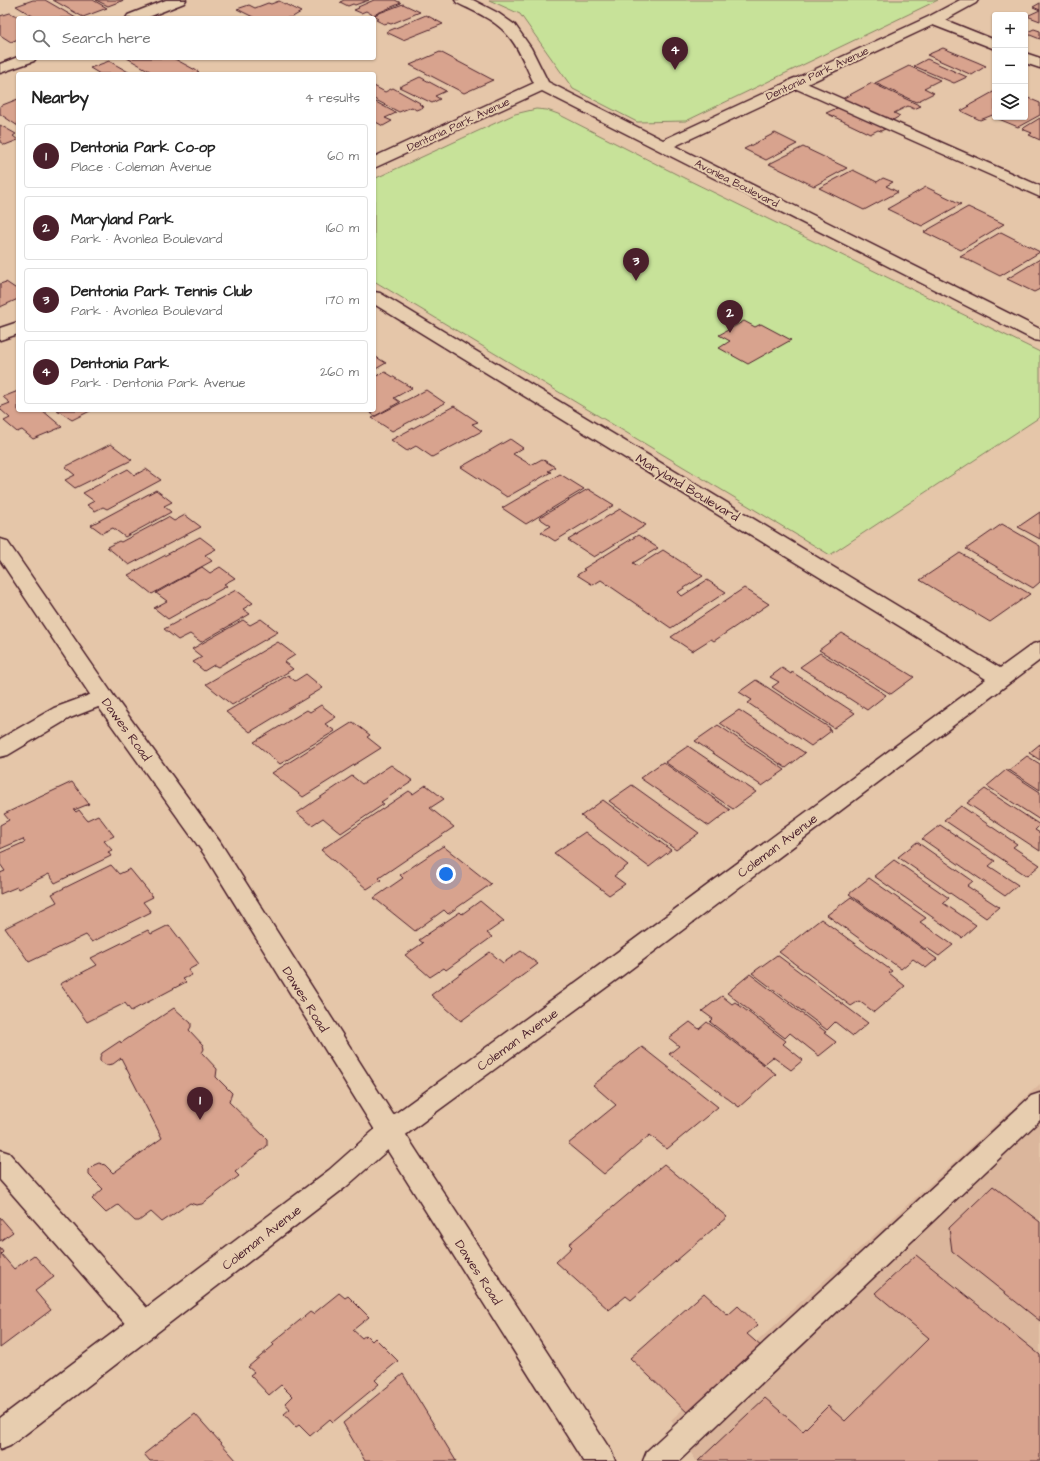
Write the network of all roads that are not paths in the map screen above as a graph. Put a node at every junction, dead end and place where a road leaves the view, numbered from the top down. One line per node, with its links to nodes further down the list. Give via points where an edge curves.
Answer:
1 (179, 0): 4 (street)
2 (462, 0): 12 (street, via 485,11 510,28 523,46)
3 (971, 0): 5 (street, Dentonia Park Avenue)
4 (138, 16)
5 (933, 20): 6 (street); 11 (street, Dentonia Park Avenue)
6 (992, 44)
7 (1028, 59): 9 (street)
8 (25, 60): 10 (street)
9 (1040, 64)
10 (0, 69)
11 (795, 83): 13 (street, Dentonia Park Avenue); 15 (street)
12 (542, 85): 13 (street, Avonlea Boulevard); 14 (street, Dentonia Park Avenue)
13 (663, 146): 19 (street, Avonlea Boulevard)
14 (376, 162)
15 (1040, 192)
16 (376, 298): 22 (street, Maryland Boulevard)
17 (16, 328): 18 (street)
18 (0, 335)
19 (1040, 336)
20 (0, 545): 23 (street, Dawes Road)
21 (1040, 649): 22 (street, Coleman Avenue)
22 (1001, 678): 26 (street, Coleman Avenue)
23 (103, 697): 24 (street, via 62,713); 26 (street, Dawes Road, via 212,848)
24 (0, 749)
25 (1040, 1104): 31 (street)
26 (390, 1132): 28 (street, Coleman Avenue, via 338,1178); 30 (street, Dawes Road)
27 (0, 1161): 28 (street)
28 (145, 1326): 29 (street, Coleman Avenue)
29 (0, 1436)
30 (600, 1461)
31 (658, 1461)

